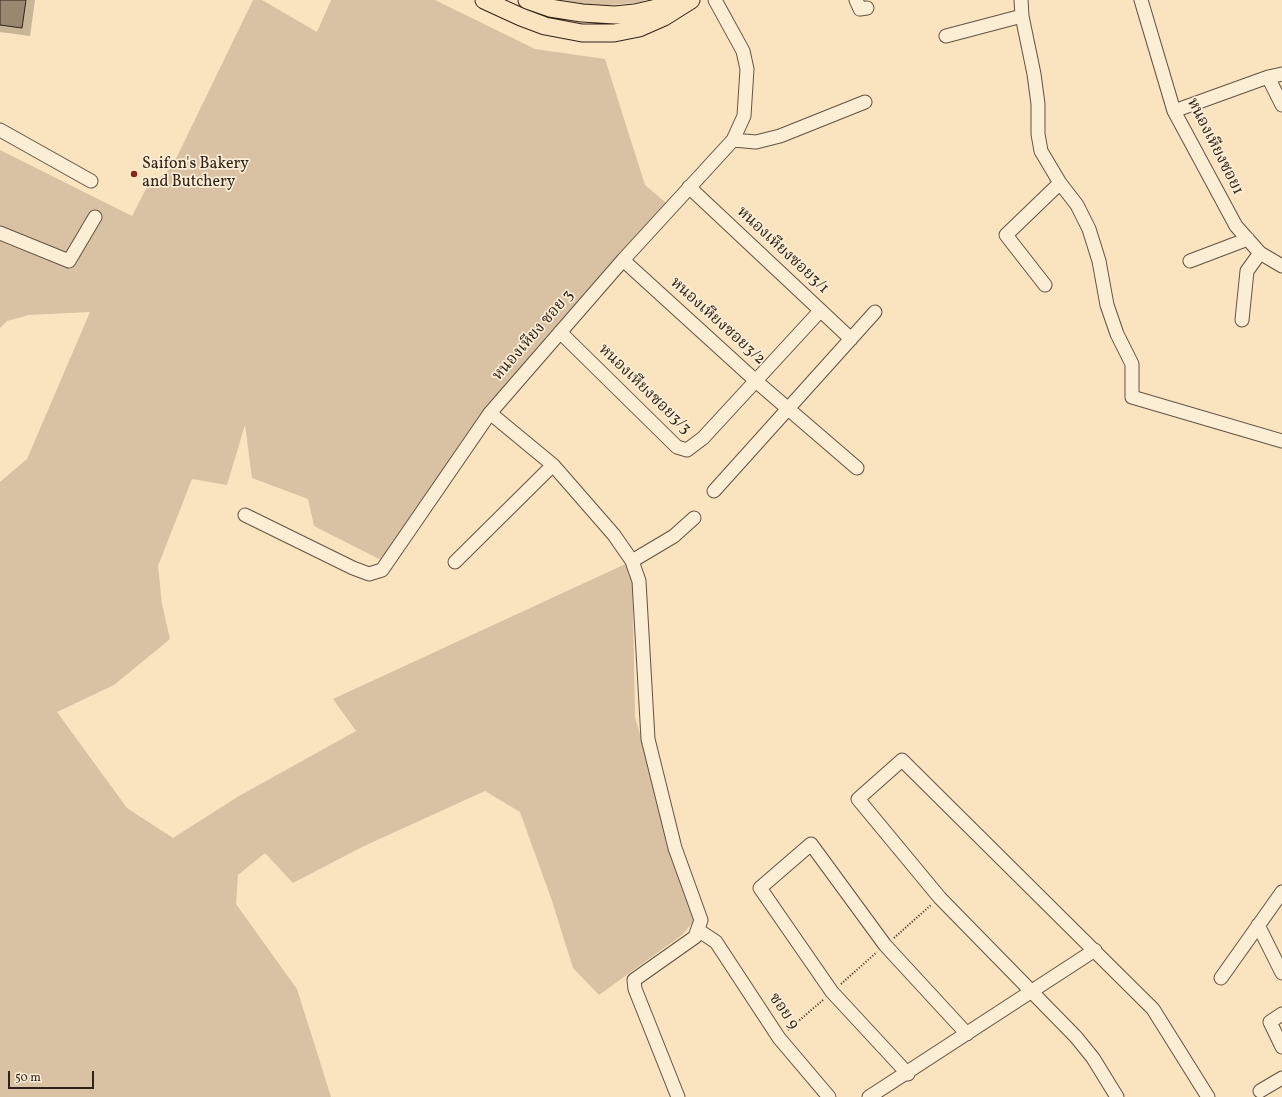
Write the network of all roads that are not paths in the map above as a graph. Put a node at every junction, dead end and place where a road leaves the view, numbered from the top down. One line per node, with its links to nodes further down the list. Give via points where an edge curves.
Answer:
1 (484, 0): 8 (main road)
2 (527, 0): 3 (main road, via 550,8 615,15 635,13); 8 (main road)
3 (689, 0): 8 (main road, via 664,17 639,28 614,33 582,33 545,26)
4 (715, 0): 16 (street, หนองเหียง ซอย 3, via 743,51 747,69 744,116)
5 (1021, 0): 7 (street)
6 (1141, 0): 14 (street, หนองเหียงซอย1)
7 (1022, 16): 9 (street); 18 (street, via 1034,74 1041,151)
8 (521, 17)
9 (946, 36)
10 (1282, 74): 11 (street)
11 (1268, 77): 13 (street); 14 (street)
12 (865, 102): 16 (street, via 780,136 756,142)
13 (1282, 105)
14 (1174, 111): 22 (street, หนองเหียงซอย1, via 1236,226)
15 (0, 130): 17 (street)
16 (733, 140): 19 (street, หนองเหียง ซอย 3)
17 (91, 181)
18 (1060, 183): 27 (street, via 1006,235); 36 (street, via 1077,205 1089,229 1099,261 1107,305 1117,334 1132,364 1132,397)
19 (689, 187): 24 (street, หนองเหียง ซอย 3); 28 (street, หนองเหียงซอย3/1)
20 (95, 217): 21 (street, via 70,261)
21 (0, 233)
22 (1248, 239): 23 (street, หนองเหียงซอย1); 25 (street)
23 (1260, 253): 26 (street, หนองเหียงซอย1); 30 (street, via 1247,272)
24 (623, 260): 31 (street, หนองเหียง ซอย 3); 33 (street, หนองเหียงซอย3/2)
25 (1190, 260)
26 (1282, 266)
27 (1045, 285)
28 (820, 310): 32 (street, หนองเหียงซอย3/1); 33 (street)
29 (875, 312): 32 (street)
30 (1242, 320)
31 (560, 332): 33 (street, หนองเหียงซอย3/3, via 636,409 657,426 677,448 683,450 689,449 703,438); 35 (street, หนองเหียง ซอย 3)
32 (851, 339): 34 (street)
33 (757, 382): 34 (street, หนองเหียงซอย3/2)
34 (788, 408): 38 (street, หนองเหียงซอย3/2); 39 (street)
35 (490, 413): 37 (street); 40 (street, หนองเหียง ซอย 3, via 378,573 369,574 353,568)
36 (1282, 441)
37 (553, 465): 42 (street, via 614,535); 43 (street)
38 (857, 468)
39 (714, 491)
40 (245, 515)
41 (694, 518): 42 (street, via 674,536)
42 (632, 561): 46 (street, via 638,581 648,739 675,848 701,920)
43 (454, 562)
44 (1282, 892): 45 (street)
45 (1258, 925): 48 (street); 49 (street)
46 (698, 930): 57 (street, via 696,937 634,980 635,989); 58 (street, ซอย 9, via 716,942 779,1038)
47 (1095, 950): 50 (street); 50 (street, via 902,760 858,799 940,898); 61 (street, via 1153,1009)
48 (1282, 973)
49 (1220, 978)
50 (1031, 991): 52 (street); 60 (street, via 1076,1037 1093,1058)
51 (1282, 1014): 53 (street, via 1270,1022)
52 (968, 1034): 54 (street); 54 (street, via 885,945 811,844 760,888 832,992)
53 (1282, 1047)
54 (908, 1074): 59 (street)
55 (1282, 1078): 56 (street)
56 (1260, 1091)
57 (678, 1097)
58 (829, 1097)
59 (869, 1097)
60 (1117, 1097)
61 (1208, 1097)

